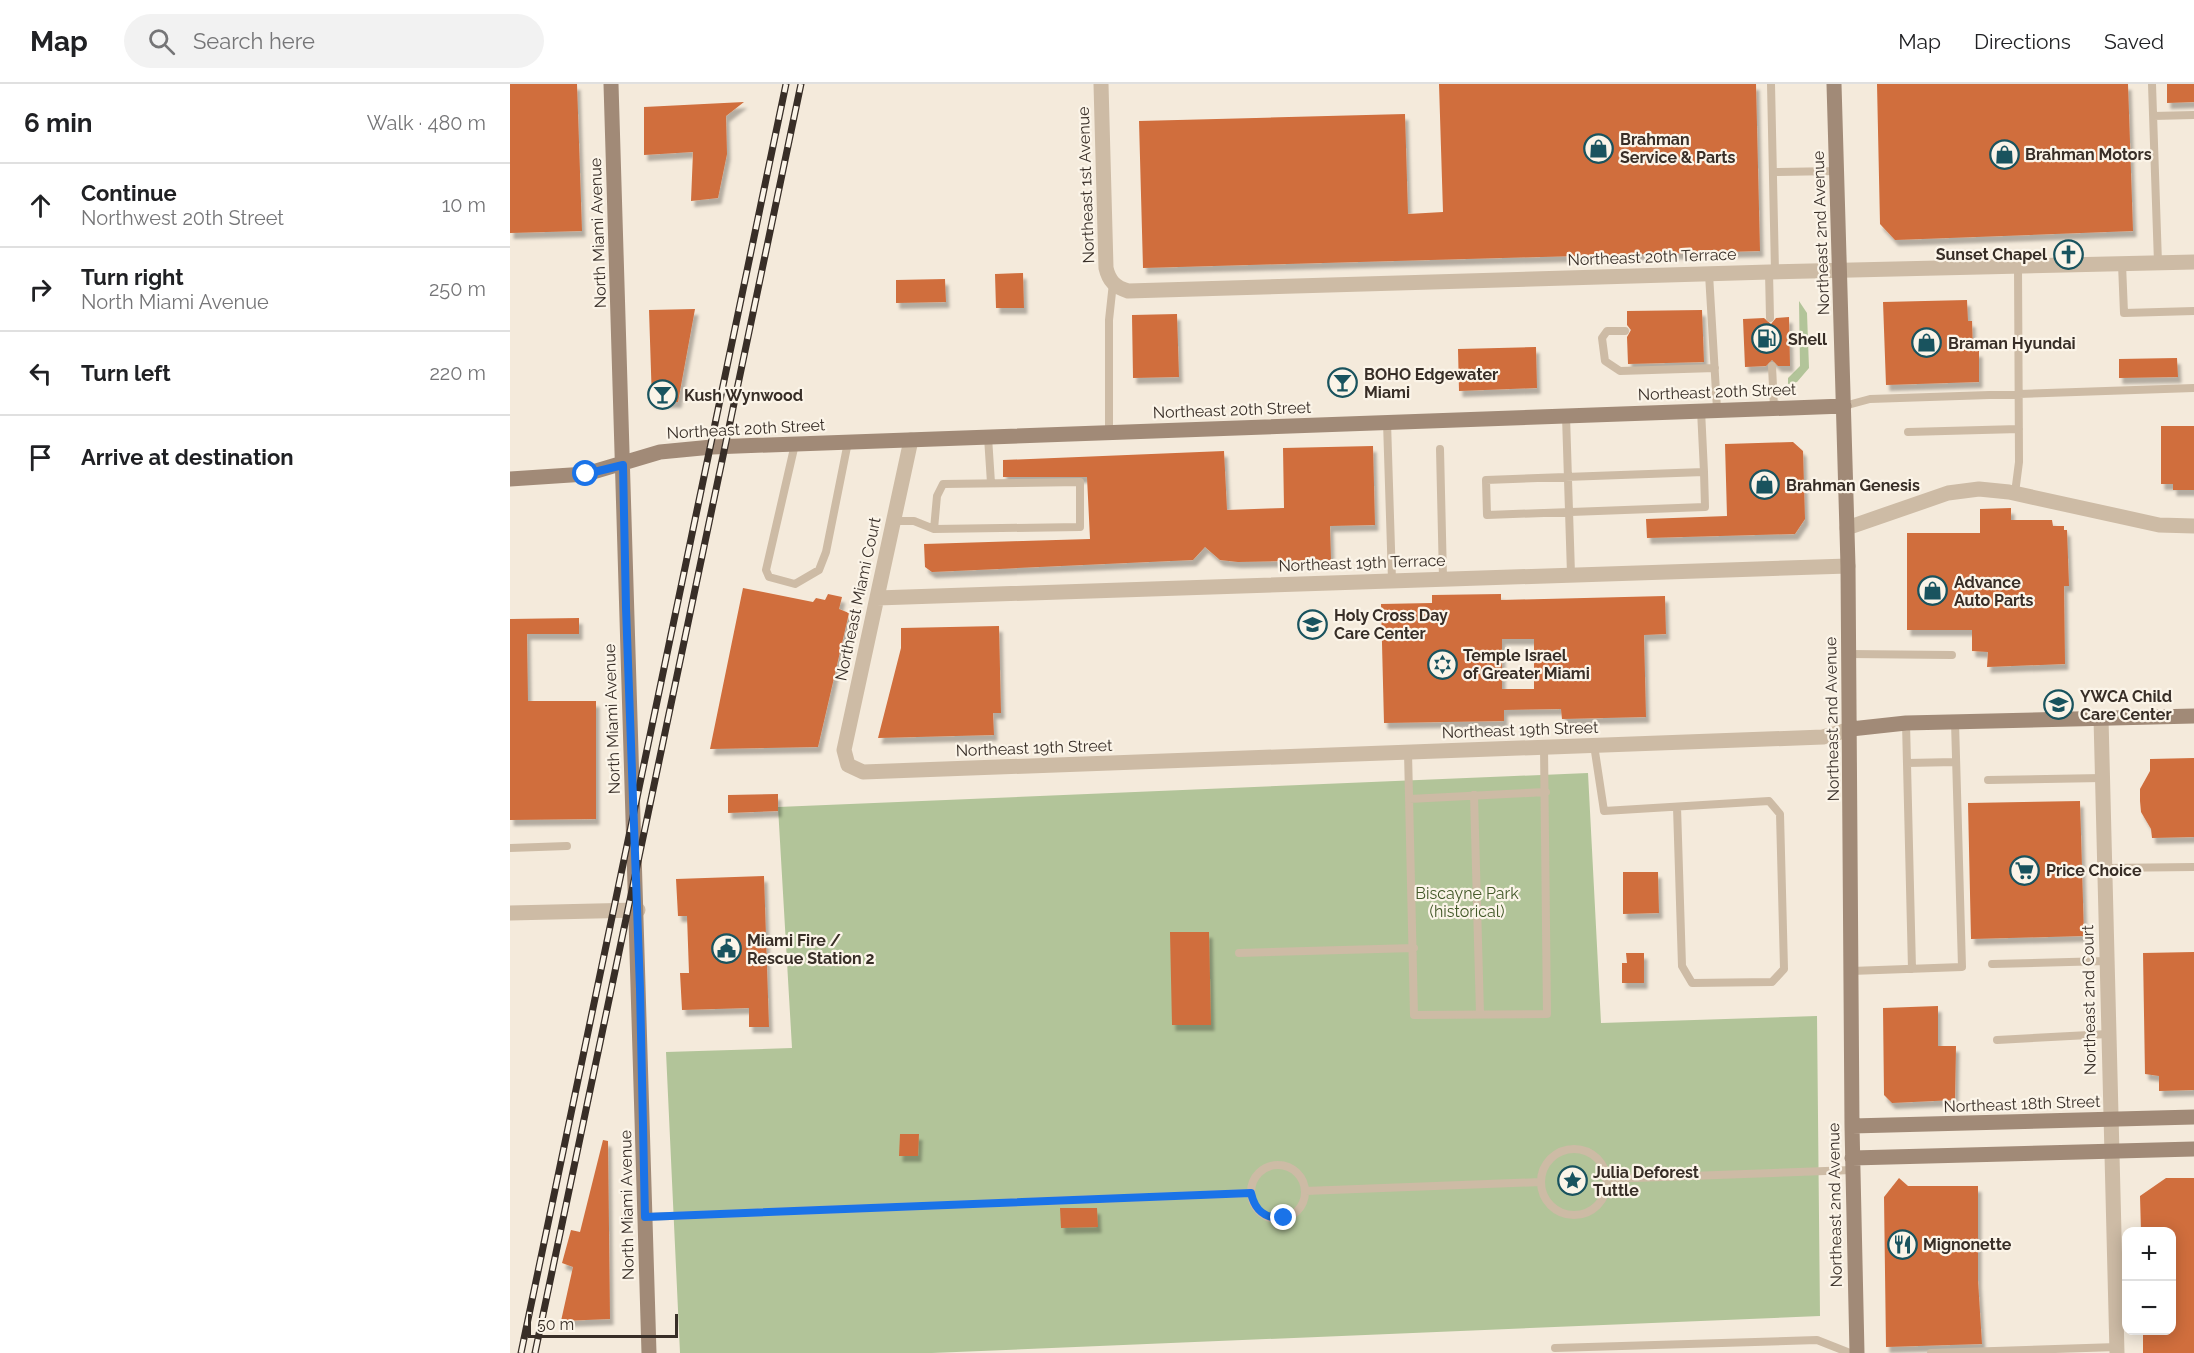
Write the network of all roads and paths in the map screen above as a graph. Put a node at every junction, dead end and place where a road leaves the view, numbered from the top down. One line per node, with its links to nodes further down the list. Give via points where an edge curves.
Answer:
1 (611, 84): 41 (main road, North Miami Avenue)
2 (1101, 84): 17 (street, Northeast 1st Avenue, via 1106,267)
3 (1770, 84): 9 (lane)
4 (1834, 84): 8 (main road, Northeast 2nd Avenue)
5 (2152, 84): 7 (lane)
6 (2194, 115): 7 (lane)
7 (2153, 116): 11 (lane)
8 (1836, 171): 9 (lane); 14 (main road, Northeast 2nd Avenue)
9 (1773, 172): 15 (lane)
10 (2194, 262): 11 (street, Northeast 20th Terrace)
11 (2158, 263): 12 (street, Northeast 20th Terrace)
12 (2122, 264): 13 (street, Northeast 20th Terrace); 18 (lane, via 2124,312)
13 (2018, 266): 14 (street, Northeast 20th Terrace); 26 (lane)
14 (1840, 270): 15 (street, Northeast 20th Terrace); 27 (main road, Northeast 2nd Avenue)
15 (1772, 272): 16 (street, Northeast 20th Terrace); 19 (lane)
16 (1709, 273): 17 (street, Northeast 20th Terrace, via 1137,291); 21 (lane)
17 (1113, 283): 34 (lane, via 1108,320)
18 (2194, 311)
19 (1770, 318)
20 (1703, 328): 21 (lane)
21 (1713, 328): 24 (lane)
22 (1625, 331): 24 (lane, via 1607,331 1602,338 1605,360 1620,371)
23 (1772, 366): 28 (lane)
24 (1715, 368): 29 (lane)
25 (2194, 388): 26 (lane)
26 (2019, 394): 27 (lane, via 1870,399); 33 (lane)
27 (1844, 405): 28 (main road, Northeast 20th Street); 51 (main road, Northeast 2nd Avenue)
28 (1774, 408): 29 (main road, Northeast 20th Street)
29 (1718, 409): 30 (main road, Northeast 20th Street)
30 (1701, 410): 31 (main road, Northeast 20th Street); 42 (lane)
31 (1566, 416): 32 (main road, Northeast 20th Street); 43 (lane)
32 (1387, 422): 34 (main road, Northeast 20th Street); 55 (lane)
33 (2019, 429): 35 (lane); 46 (lane)
34 (1108, 432): 36 (main road, Northeast 20th Street)
35 (1908, 432)
36 (988, 436): 37 (main road, Northeast 20th Street); 45 (lane)
37 (911, 440): 38 (main road, Northeast 20th Street); 48 (street, Northeast Miami Court)
38 (848, 441): 39 (main road, Northeast 20th Street); 39 (lane, via 826,552 819,570 795,584 769,577 766,570)
39 (795, 444): 41 (main road, Northeast 20th Street, via 660,452)
40 (1440, 448): 54 (lane)
41 (623, 465): 44 (main road, Northeast 20th Street, via 586,474); 80 (main road, North Miami Avenue)
42 (1704, 472): 43 (lane); 47 (lane, via 1705,507)
43 (1568, 477): 47 (lane); 47 (lane, via 1486,480 1487,515)
44 (510, 479)
45 (991, 483): 50 (lane, via 943,483 937,495); 50 (lane, via 1080,482 1080,527)
46 (2015, 493): 49 (street, via 2159,525); 51 (street, via 1979,489 1948,493)
47 (1569, 513): 53 (lane)
48 (892, 520): 50 (lane, via 914,521); 56 (street, Northeast Miami Court)
49 (2194, 526)
50 (934, 528)
51 (1847, 528): 52 (main road, Northeast 2nd Avenue)
52 (1848, 566): 53 (street, Northeast 19th Terrace); 57 (main road, Northeast 2nd Avenue)
53 (1571, 574): 54 (street, Northeast 19th Terrace)
54 (1443, 578): 55 (street, Northeast 19th Terrace)
55 (1392, 580): 56 (street, Northeast 19th Terrace)
56 (876, 598): 69 (street, Northeast Miami Court, via 844,750)
57 (1849, 654): 58 (lane); 63 (main road, Northeast 2nd Avenue)
58 (1952, 655)
59 (2194, 716): 60 (main road, Northeast 19th Street)
60 (2101, 718): 61 (main road, Northeast 19th Street); 70 (street, Northeast 2nd Court)
61 (1955, 722): 62 (main road, Northeast 19th Street); 67 (lane)
62 (1906, 723): 63 (main road, Northeast 19th Street); 68 (lane)
63 (1851, 729): 64 (street, Northeast 19th Street, via 1823,737); 87 (main road, Northeast 2nd Avenue)
64 (1594, 746): 65 (street, Northeast 19th Street); 75 (lane, via 1604,812)
65 (1544, 747): 66 (street, Northeast 19th Street); 72 (lane)
66 (1408, 753): 69 (street, Northeast 19th Street, via 863,772); 74 (lane)
67 (1956, 762): 68 (lane); 86 (lane, via 1962,967)
68 (1907, 763): 86 (lane)
69 (848, 765)
70 (2102, 778): 71 (lane); 79 (street, Northeast 2nd Court)
71 (1988, 780)
72 (1546, 792): 73 (lane); 88 (lane, via 1547,1014)
73 (1474, 795): 74 (lane); 88 (lane)
74 (1409, 799): 82 (lane)
75 (1677, 807): 75 (lane, via 1769,801 1780,814 1784,969 1772,982 1692,983 1682,966)
76 (567, 846): 77 (lane)
77 (510, 848)
78 (2194, 867): 79 (lane)
79 (2104, 868): 84 (street, Northeast 2nd Court)
80 (638, 910): 81 (street); 101 (main road, North Miami Avenue)
81 (510, 913)
82 (1414, 948): 83 (lane); 88 (lane, via 1414,1016)
83 (1239, 953)
84 (2106, 961): 85 (lane); 89 (street, Northeast 2nd Court)
85 (1992, 964)
86 (1911, 969): 87 (lane)
87 (1851, 971): 93 (main road, Northeast 2nd Avenue)
88 (1480, 1014)
89 (2108, 1034): 90 (lane); 92 (street, Northeast 2nd Court)
90 (1997, 1040)
91 (2194, 1117): 92 (main road, Northeast 18th Street)
92 (2110, 1119): 93 (main road, Northeast 18th Street); 95 (street, Northeast 2nd Court)
93 (1852, 1126): 96 (main road, Northeast 2nd Avenue)
94 (2194, 1149): 95 (main road)
95 (2111, 1151): 96 (main road); 103 (street, Northeast 2nd Court)
96 (1852, 1164): 97 (lane); 106 (main road, Northeast 2nd Avenue)
97 (1606, 1179): 98 (lane, via 1597,1160 1578,1150 1548,1161); 98 (lane, via 1602,1199 1595,1208 1575,1215 1564,1214 1547,1202)
98 (1541, 1182): 99 (lane)
99 (1305, 1191): 100 (lane, via 1299,1208 1284,1218 1265,1216); 100 (lane, via 1299,1175 1276,1165 1261,1171)
100 (1251, 1193): 101 (lane)
101 (645, 1217): 104 (main road, North Miami Avenue)
102 (1555, 1348): 105 (lane, via 1817,1340)
103 (2117, 1350): 107 (lane)
104 (649, 1353)
105 (1850, 1353)
106 (1857, 1353)
107 (1931, 1353)

